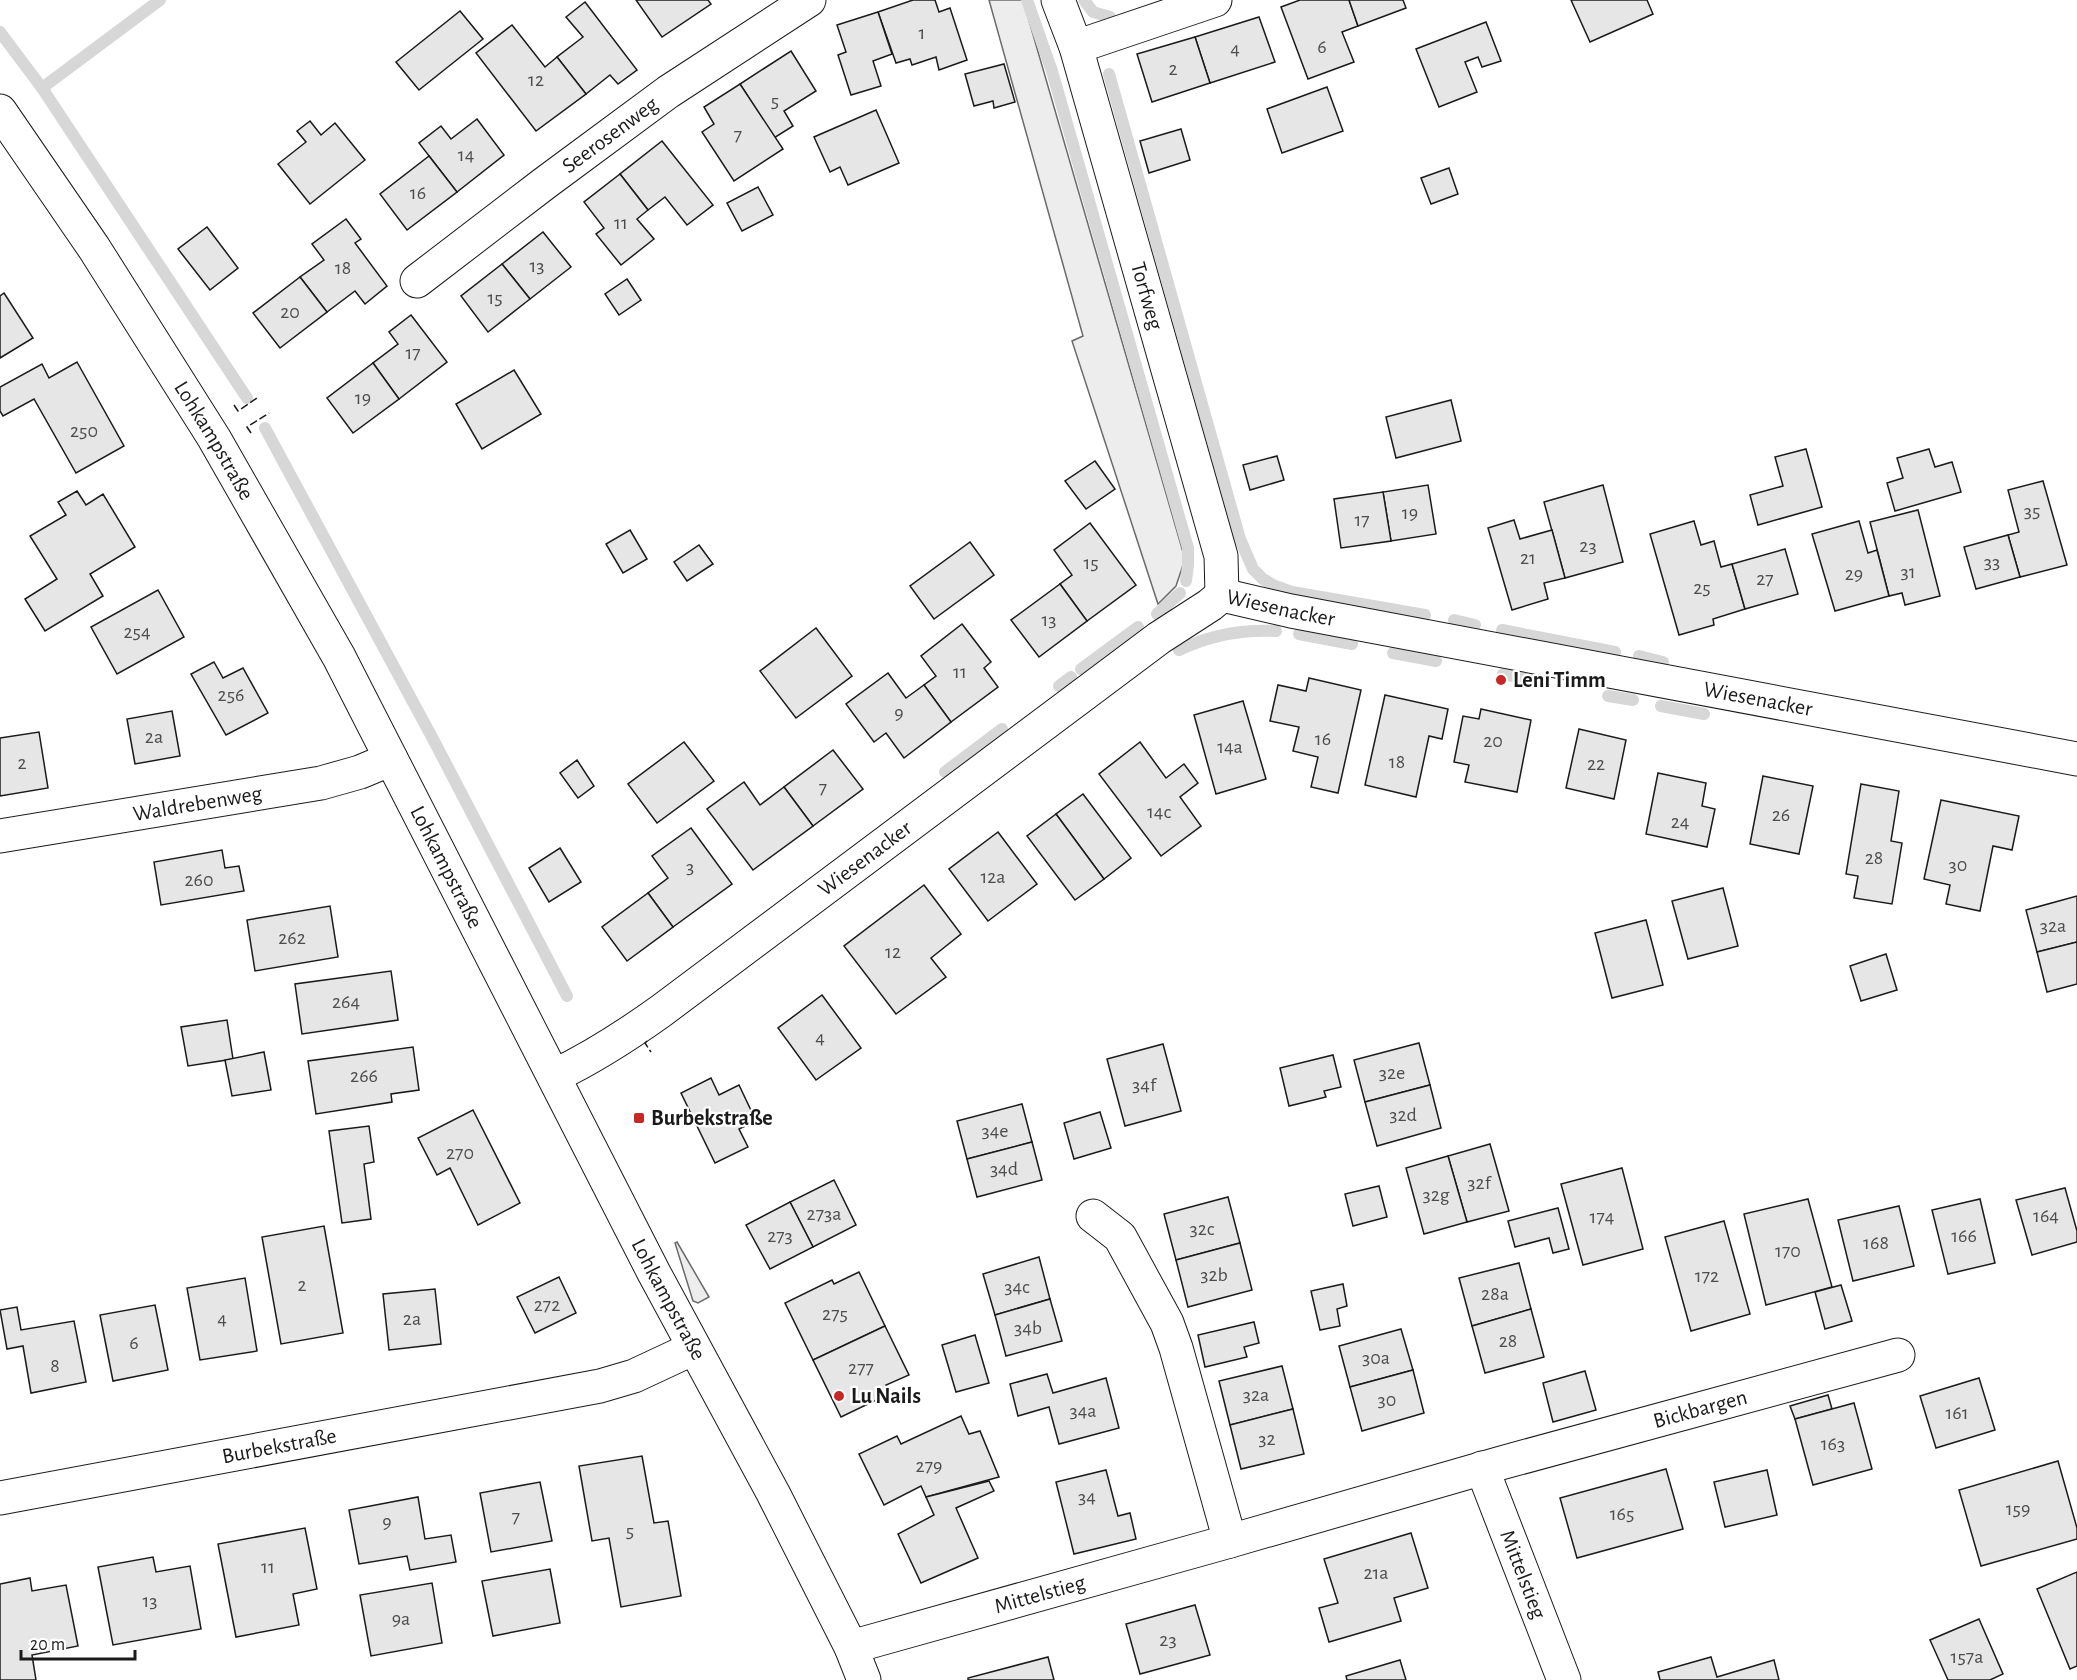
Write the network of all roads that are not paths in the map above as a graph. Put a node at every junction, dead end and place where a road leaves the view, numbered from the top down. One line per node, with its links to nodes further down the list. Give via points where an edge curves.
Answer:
1 (809, 0): 6 (street, Seerosenweg, via 668,92)
2 (1058, 0): 4 (street, Torfweg)
3 (1215, 0): 4 (street)
4 (1076, 47): 7 (street, Torfweg, via 1221,556)
5 (0, 111): 8 (street, Lohkampstraße, via 94,248 214,438 339,657)
6 (417, 281)
7 (1222, 595): 9 (street, Wiesenacker); 11 (street, Wiesenacker, via 661,1011 604,1050)
8 (391, 759): 10 (street, Waldrebenweg, via 321,783); 11 (street, Lohkampstraße)
9 (2077, 759)
10 (0, 836)
11 (554, 1076): 13 (street, Lohkampstraße)
12 (1093, 1216): 17 (street, via 1120,1237 1167,1323)
13 (694, 1348): 16 (street, Burbekstraße, via 634,1376 600,1386); 18 (street, Lohkampstraße)
14 (1898, 1354): 15 (street, Bickbargen)
15 (1492, 1465): 17 (street, Mittelstieg); 20 (street, Mittelstieg)
16 (0, 1498)
17 (1230, 1541): 18 (street, Mittelstieg)
18 (850, 1647): 19 (street, Lohkampstraße)
19 (864, 1680)
20 (1564, 1680)

